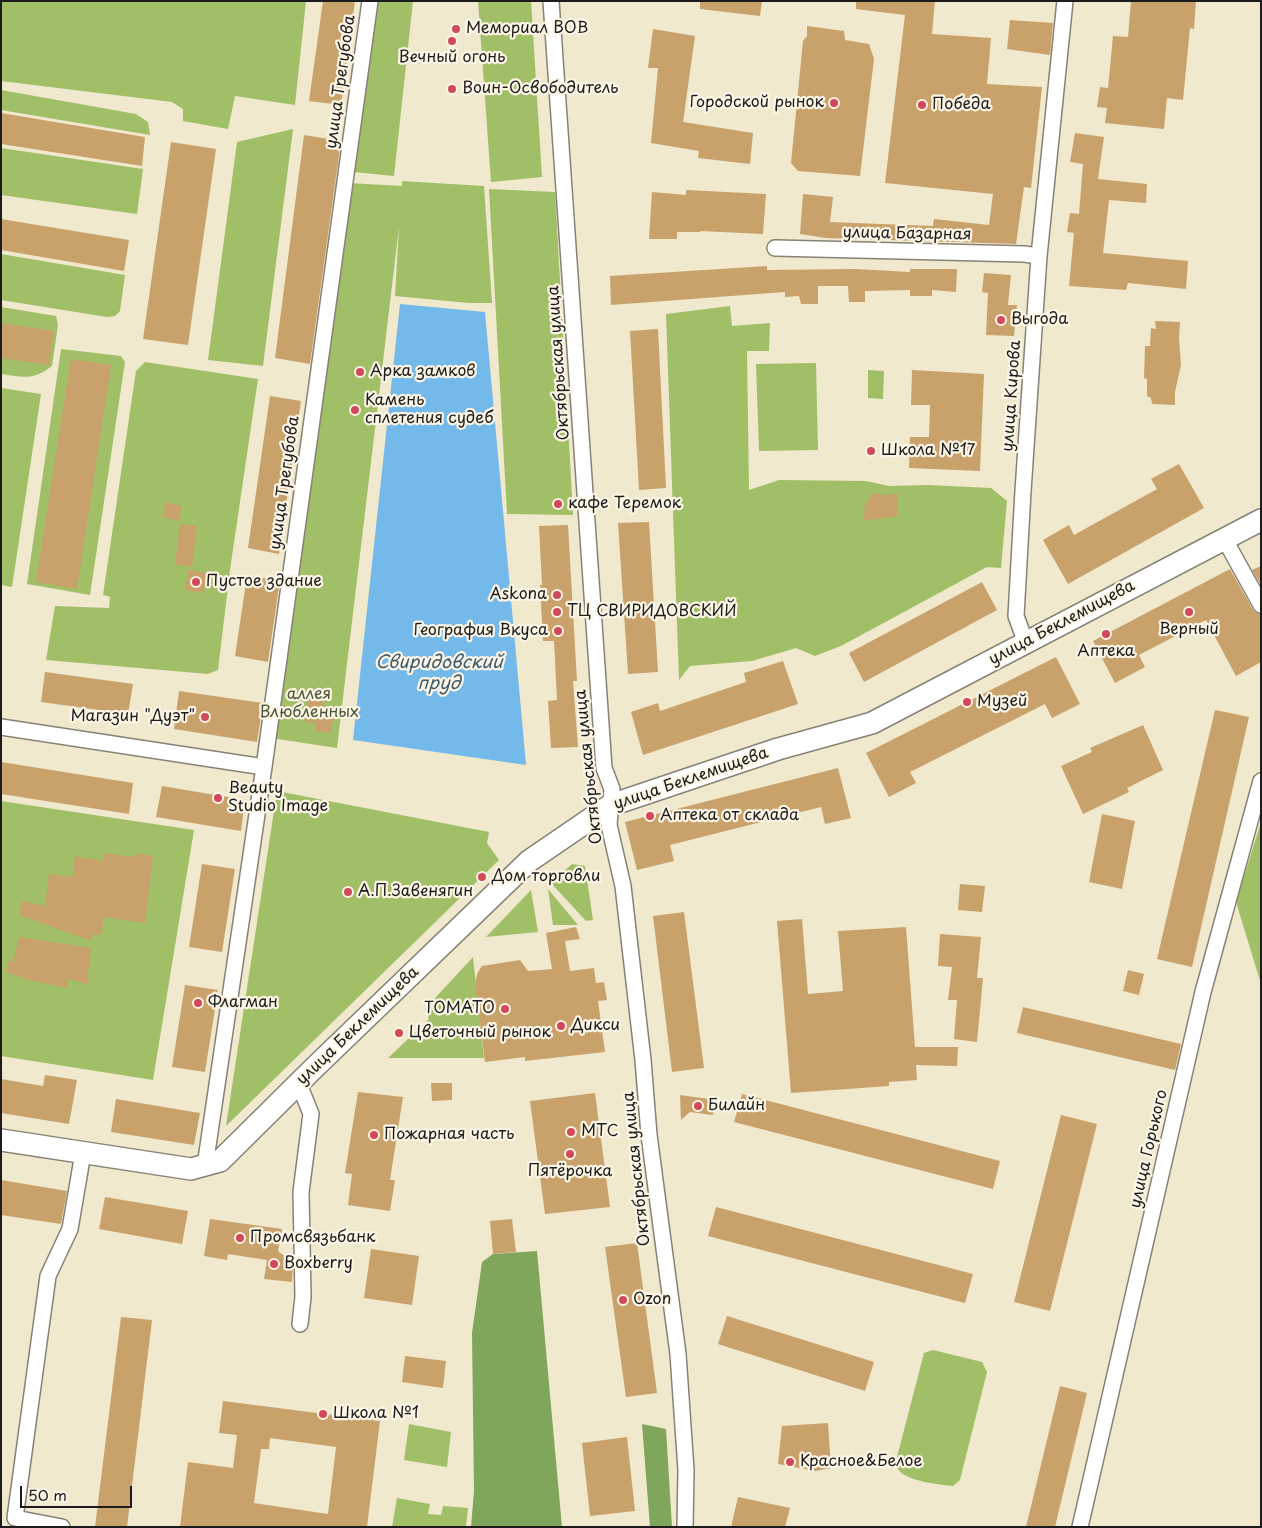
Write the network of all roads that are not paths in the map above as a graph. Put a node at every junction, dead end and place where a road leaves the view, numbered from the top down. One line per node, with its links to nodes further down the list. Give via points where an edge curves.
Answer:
1 (370, 1): 11 (street, улица Трегубова)
2 (551, 1): 13 (street, Октябрьская улица, via 604,768 612,789)
3 (1065, 1): 5 (street, улица Кирова)
4 (775, 248): 5 (street, улица Базарная)
5 (1039, 256): 9 (street, улица Кирова, via 1016,616)
6 (1261, 520): 7 (main road, улица Беклемищева)
7 (1224, 538): 8 (street); 9 (main road, улица Беклемищева)
8 (1261, 605)
9 (1026, 643): 13 (main road, улица Беклемищева, via 872,722 778,749)
10 (1, 727): 11 (street)
11 (264, 767): 17 (street)
12 (1261, 781): 21 (street, улица Горького, via 1203,992)
13 (611, 805): 14 (main road, улица Беклемищева, via 529,861); 20 (street, Октябрьская улица, via 609,825 624,886 649,1134 678,1354 686,1470)
14 (299, 1084): 17 (main road, улица Беклемищева, via 220,1161); 18 (street, via 311,1114 301,1192 303,1297)
15 (1, 1140): 16 (main road, улица Беклемищева)
16 (82, 1153): 17 (main road, улица Беклемищева, via 191,1168); 19 (street, via 70,1229 48,1276 15,1518)
17 (206, 1166)
18 (300, 1324)
19 (62, 1527)
20 (685, 1527)
21 (1080, 1527)

